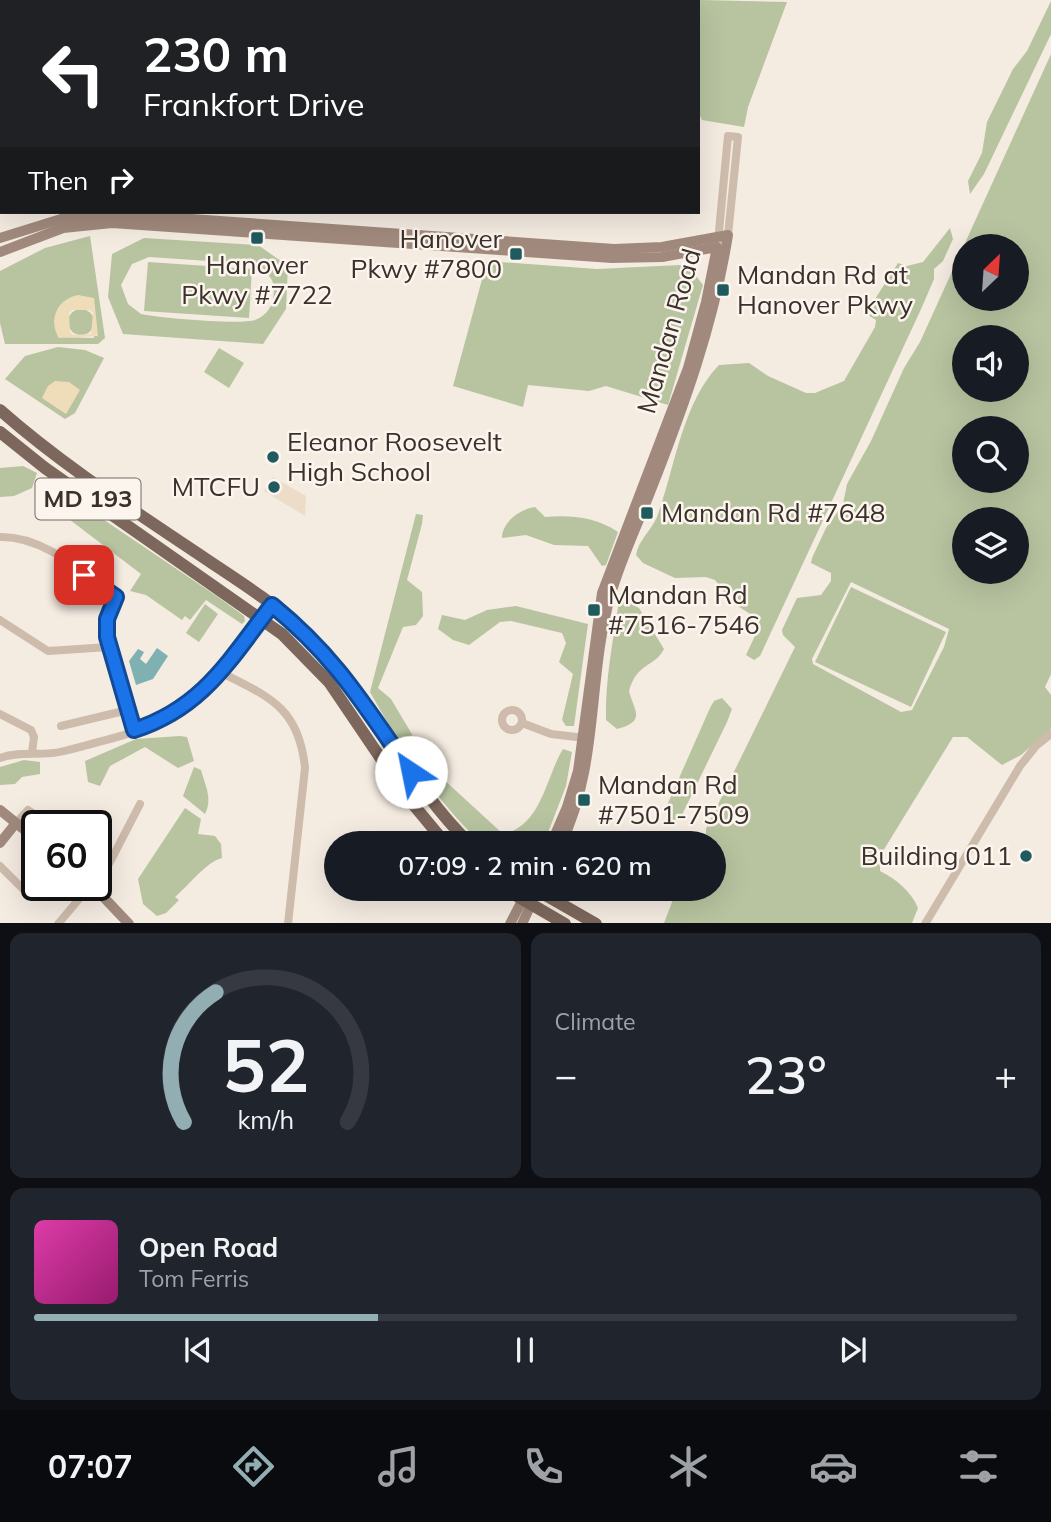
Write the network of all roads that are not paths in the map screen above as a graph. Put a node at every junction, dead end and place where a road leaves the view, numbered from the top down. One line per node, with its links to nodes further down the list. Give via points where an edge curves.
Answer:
1 (0, 238): 2 (street, via 61,219 120,214 614,249)
2 (722, 241): 2 (street, Mandan Road, via 738,137 728,136); 3 (street, via 662,257 612,258 112,223 63,228); 18 (street, Mandan Road, via 688,368 602,593)
3 (0, 252)
4 (0, 410): 7 (main road, MD 193, via 103,489)
5 (0, 432): 8 (main road, MD 193)
6 (0, 537): 10 (street, via 40,544 115,596 106,624)
7 (272, 605): 8 (street); 27 (main road, MD 193, via 309,635 344,673 424,791)
8 (262, 618): 11 (street); 26 (main road, MD 193, via 329,682)
9 (0, 620): 10 (street, via 48,651)
10 (109, 647): 12 (street)
11 (220, 672): 16 (street, via 185,708); 42 (street, via 282,707 302,744 305,768)
12 (128, 710): 15 (street); 16 (street)
13 (0, 714): 19 (street, via 31,730)
14 (522, 723): 18 (street, via 551,734)
15 (61, 726)
16 (134, 730): 19 (street, via 61,752)
17 (1051, 734): 47 (street, via 1020,766)
18 (587, 738): 28 (street, Mandan Road); 29 (street, Mandan Road, via 580,799)
19 (33, 753): 20 (street)
20 (0, 758)
21 (140, 804): 31 (street)
22 (0, 810): 24 (street)
23 (21, 818): 24 (street)
24 (16, 823): 25 (street); 30 (street)
25 (21, 827)
26 (435, 831)
27 (459, 831)
28 (556, 831)
29 (566, 831)
30 (0, 843)
31 (112, 858)
32 (0, 866): 33 (street)
33 (21, 887)
34 (78, 901): 40 (street)
35 (106, 901): 41 (street)
36 (530, 901): 43 (street)
37 (533, 901): 44 (street)
38 (543, 901): 45 (main road)
39 (550, 901): 46 (main road)
40 (58, 923)
41 (129, 923)
42 (288, 923)
43 (510, 923)
44 (522, 923)
45 (565, 923)
46 (596, 923)
47 (925, 923)

